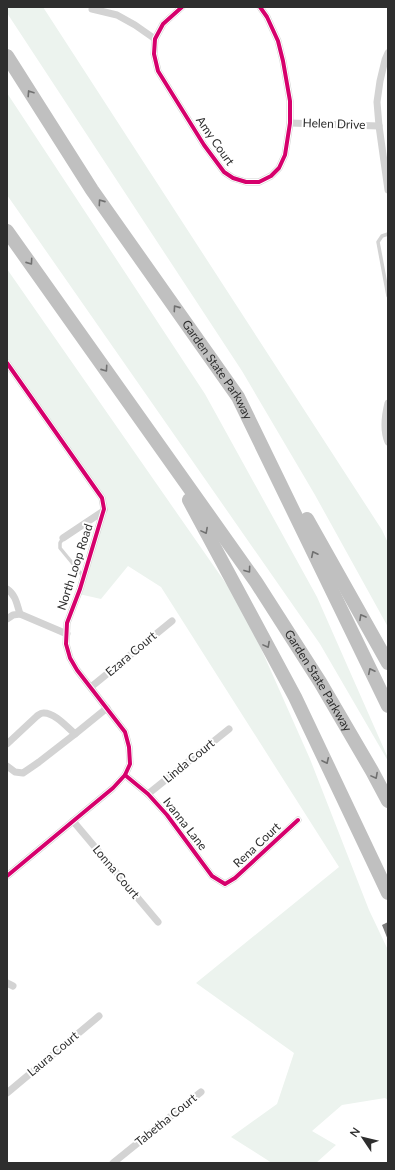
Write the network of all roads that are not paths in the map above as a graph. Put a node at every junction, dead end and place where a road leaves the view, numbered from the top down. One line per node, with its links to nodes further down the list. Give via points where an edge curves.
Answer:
1 (182, 7): 4 (street, via 163,24)
2 (260, 7): 7 (street, Amy Court, via 278,41 290,101)
3 (92, 9): 4 (street, via 117,15)
4 (155, 38): 7 (street, Amy Court, via 154,54 158,70 204,145 224,172 233,178 259,182 271,176 286,155)
5 (388, 53): 8 (street, via 377,102)
6 (7, 56): 14 (highway, Garden State Parkway, one-way to 6, via 92,190)
7 (290, 123): 8 (street, Helen Drive)
8 (379, 126): 9 (street)
9 (388, 190)
10 (7, 231): 17 (highway, Garden State Parkway, one-way to 17)
11 (388, 234): 12 (lane, via 382,236 378,242)
12 (388, 296)
13 (7, 363): 18 (street, via 102,498)
14 (238, 397): 26 (highway, one-way to 14); 28 (highway, Garden State Parkway, one-way to 14)
15 (388, 403): 16 (street, via 385,416)
16 (388, 442)
17 (160, 447): 36 (highway, Garden State Parkway, one-way to 36, via 256,582 320,682); 41 (highway, one-way to 41, via 295,697)
18 (104, 510): 19 (street); 20 (street, North Loop Road)
19 (64, 538): 20 (lane, via 60,548)
20 (84, 577): 25 (street, North Loop Road, via 67,623)
21 (7, 589): 22 (street, via 12,592)
22 (20, 614): 23 (street); 25 (street)
23 (7, 619)
24 (172, 621): 27 (street, Ezara Court)
25 (66, 634): 27 (street, North Loop Road, via 70,658)
26 (388, 663)
27 (91, 688): 29 (street, North Loop Road)
28 (388, 706)
29 (107, 708): 31 (street); 34 (street, North Loop Road, via 126,732 130,764)
30 (229, 729): 35 (street, Linda Court)
31 (75, 734): 32 (street, via 60,720 42,713); 33 (street, via 23,773 15,772)
32 (7, 744)
33 (7, 766)
34 (125, 775): 35 (street, Ivanna Lane); 38 (street)
35 (148, 794): 40 (street, Ivanna Lane, via 167,815 212,876 225,884)
36 (388, 801)
37 (298, 820): 40 (street, Rena Court, via 236,878)
38 (74, 821): 39 (street); 42 (street, Lonna Court)
39 (7, 876)
40 (228, 882)
41 (388, 893)
42 (158, 922)
43 (99, 1016): 45 (street, Laura Court)
44 (201, 1092): 46 (street, Tabetha Court)
45 (7, 1093)
46 (113, 1163)

